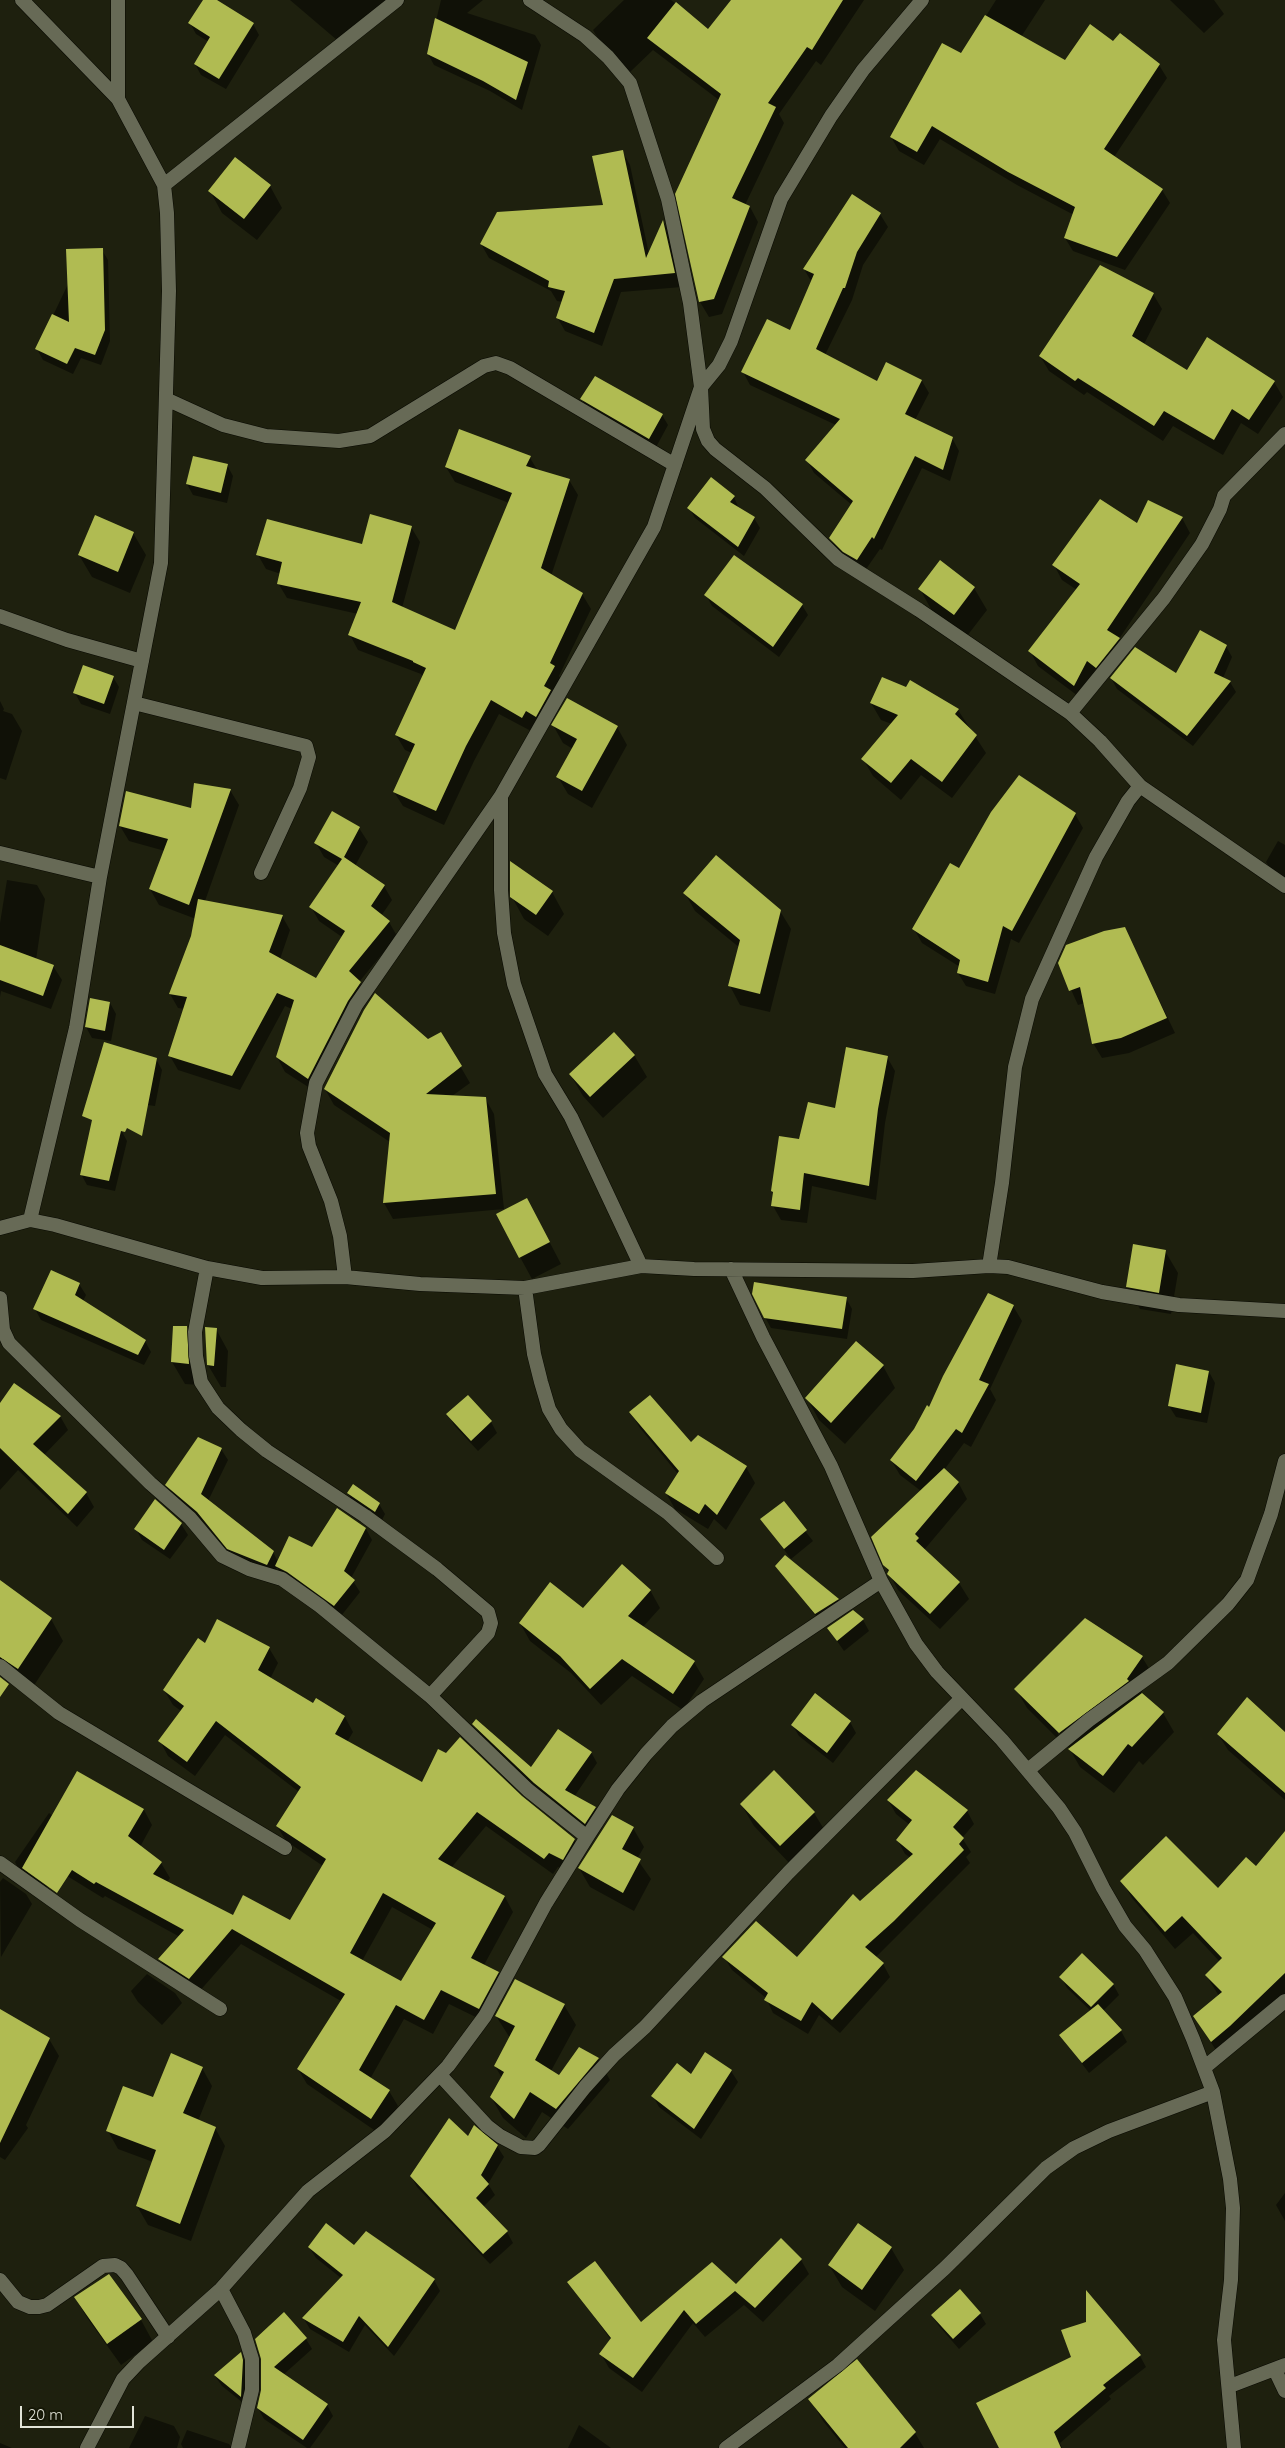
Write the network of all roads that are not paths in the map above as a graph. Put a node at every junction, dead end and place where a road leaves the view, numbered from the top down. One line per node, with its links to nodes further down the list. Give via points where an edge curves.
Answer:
1 (22, 0): 6 (street)
2 (118, 0): 6 (street)
3 (397, 0): 7 (street)
4 (530, 0): 8 (street, via 585,36 630,83 668,199 690,303)
5 (922, 0): 8 (street, via 863,70 781,199 731,341 719,366)
6 (118, 99): 7 (street)
7 (164, 185): 9 (street, via 169,291)
8 (701, 388): 11 (street); 15 (street, via 703,429 708,441 766,488 838,559)
9 (166, 399): 11 (street, via 223,425 266,436 339,441 370,436 484,366 496,363 510,368); 13 (street, via 161,562)
10 (1285, 434): 15 (street, via 1224,496 1202,544 1164,598)
11 (675, 465): 17 (street, via 654,527)
12 (0, 616): 13 (street, via 67,640)
13 (142, 661): 14 (street)
14 (134, 703): 19 (street, via 306,746 309,757 300,788); 20 (street)
15 (1070, 713): 16 (street)
16 (1140, 786): 21 (street); 25 (street, via 1096,857 1032,999 1015,1067)
17 (501, 796): 24 (street, via 500,890 514,984 546,1074 571,1117); 28 (street, via 356,1005 316,1083 306,1133 308,1146 331,1201 340,1236)
18 (0, 853): 20 (street)
19 (261, 873)
20 (100, 877): 22 (street, via 76,1028)
21 (1285, 886)
22 (30, 1220): 23 (street); 26 (street, via 77,1230)
23 (0, 1228)
24 (641, 1266): 27 (street); 29 (street)
25 (989, 1266): 27 (street, via 913,1271); 31 (street, via 1008,1267 1102,1292 1178,1305)
26 (207, 1268): 28 (street, via 262,1278); 36 (street, via 195,1332 196,1356 201,1382 218,1408 267,1451 366,1516 488,1612 491,1623 488,1633)
27 (731, 1269): 34 (street, via 831,1466)
28 (345, 1277): 29 (street)
29 (525, 1288): 33 (street, via 540,1382 549,1409 561,1429 580,1450 668,1513)
30 (0, 1298): 36 (street, via 3,1330 9,1343 150,1483 190,1518 222,1556 293,1586)
31 (1285, 1311)
32 (1285, 1461): 38 (street, via 1271,1514 1247,1580 1228,1604 1168,1664 1088,1720)
33 (717, 1558)
34 (881, 1581): 37 (street, via 916,1644); 39 (street, via 702,1701 672,1726 618,1788)
35 (0, 1666): 40 (street, via 59,1713)
36 (430, 1696): 39 (street, via 528,1790)
37 (961, 1699): 38 (street); 45 (street, via 788,1873 646,2027 614,2055 535,2148 521,2148 500,2136)
38 (1028, 1770): 44 (street, via 1075,1832 1125,1926 1145,1950 1175,1997)
39 (586, 1837): 45 (street, via 485,2016)
40 (285, 1848)
41 (0, 1863): 43 (street, via 80,1920)
42 (1285, 2001): 44 (street)
43 (220, 2009)
44 (1205, 2068): 46 (street)
45 (440, 2075): 48 (street, via 384,2131 308,2191)
46 (1214, 2092): 51 (street, via 1233,2208 1231,2280 1224,2340); 55 (street, via 1110,2131 1074,2148 1046,2168 945,2268 838,2365)
47 (0, 2280): 49 (street, via 18,2302 39,2307 47,2305 103,2266 115,2265 127,2275)
48 (221, 2289): 49 (street); 54 (street, via 244,2333 252,2359 252,2390)
49 (168, 2337): 53 (street, via 123,2379)
50 (1280, 2367): 51 (street); 52 (street)
51 (1230, 2386): 56 (street)
52 (1285, 2391)
53 (87, 2448)
54 (238, 2448)
55 (726, 2448)
56 (1234, 2448)

